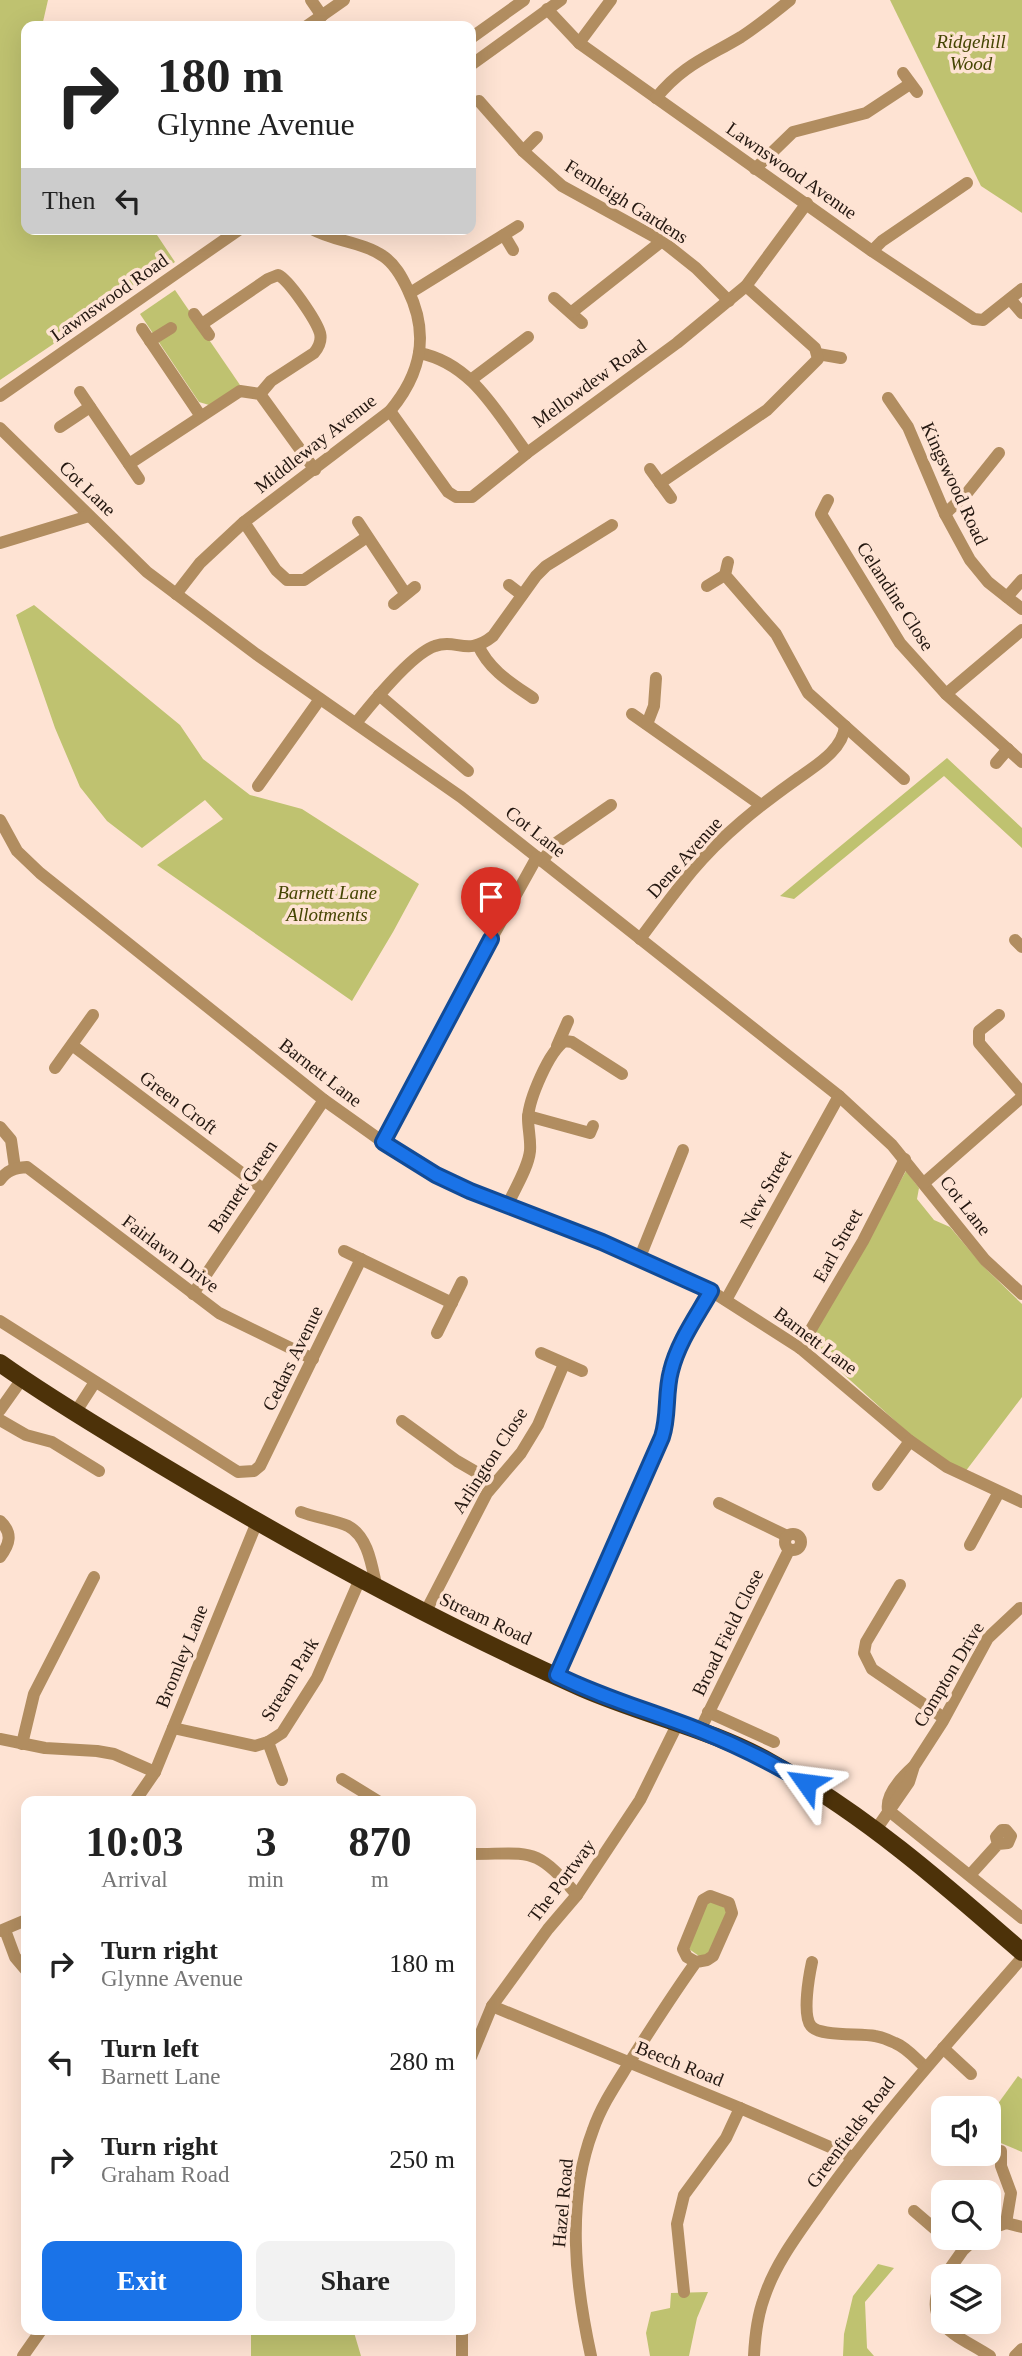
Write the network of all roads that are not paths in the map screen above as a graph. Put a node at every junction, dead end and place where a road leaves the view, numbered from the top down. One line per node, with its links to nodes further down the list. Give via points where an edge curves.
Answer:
1 (311, 0): 8 (street)
2 (344, 0): 8 (street)
3 (524, 0): 10 (street)
4 (561, 0): 7 (street)
5 (611, 0): 11 (street)
6 (790, 0): 14 (street, via 741,36 695,61)
7 (547, 9): 11 (street, Lawnswood Avenue); 12 (street)
8 (322, 16): 9 (street)
9 (314, 21)
10 (476, 34)
11 (579, 43): 14 (street, Lawnswood Avenue)
12 (476, 61)
13 (910, 83): 18 (street, via 866,113 793,132)
14 (656, 98): 18 (street, Lawnswood Avenue)
15 (479, 101): 17 (street, Fernleigh Gardens)
16 (537, 137): 17 (street)
17 (523, 151): 25 (street, Fernleigh Gardens, via 562,186)
18 (755, 169): 20 (street, Lawnswood Avenue)
19 (968, 184): 27 (street)
20 (807, 203): 27 (street, Lawnswood Avenue); 28 (street, Mellowdew Road)
21 (519, 226): 24 (street)
22 (231, 235): 50 (street, Lawnswood Road)
23 (328, 235): 30 (street, Middleway Avenue, via 383,256 394,265)
24 (504, 235): 26 (street); 30 (street)
25 (662, 241): 33 (street, Fernleigh Gardens); 34 (street)
26 (513, 250)
27 (872, 251): 32 (street, Lawnswood Avenue, via 974,319 983,320)
28 (746, 286): 33 (street, Mellowdew Road); 45 (street)
29 (1022, 289): 32 (street, Lawnswood Avenue)
30 (410, 293): 44 (street, Middleway Avenue, via 421,326)
31 (554, 298): 34 (street)
32 (1010, 299): 35 (street)
33 (729, 301): 58 (street, Mellowdew Road)
34 (572, 313): 36 (street)
35 (1022, 313)
36 (582, 323)
37 (202, 324): 49 (street, via 268,279 282,276 288,283 320,332 319,347)
38 (171, 328): 42 (street)
39 (142, 329): 42 (street)
40 (509, 334): 43 (street)
41 (528, 337): 43 (street)
42 (150, 341): 54 (street)
43 (516, 345): 47 (street)
44 (419, 353): 47 (street, via 436,356); 53 (street, Middleway Avenue, via 406,389)
45 (818, 354): 46 (street); 63 (street, via 813,365 767,410)
46 (841, 358)
47 (472, 379): 58 (street)
48 (80, 392): 52 (street)
49 (260, 394): 54 (street, via 240,391); 61 (street)
50 (0, 396)
51 (888, 398): 66 (street, Kingswood Road, via 908,427)
52 (90, 407): 55 (street); 59 (street)
53 (390, 411): 58 (street, Mellowdew Road, via 456,497 472,497); 61 (street, Middleway Avenue)
54 (200, 415): 59 (street)
55 (60, 426)
56 (0, 428): 67 (street, Cot Lane)
57 (999, 451): 66 (street)
58 (527, 453)
59 (129, 464): 62 (street)
60 (650, 469): 63 (street)
61 (315, 470): 69 (street, Middleway Avenue)
62 (139, 479)
63 (660, 483): 64 (street)
64 (671, 498)
65 (828, 500): 86 (street, Celandine Close, via 815,514 890,628)
66 (945, 514): 80 (street, Kingswood Road, via 970,560)
67 (89, 516): 72 (street); 78 (street, Cot Lane)
68 (358, 522): 71 (street)
69 (244, 523): 71 (street, via 288,580 304,580); 78 (street, Middleway Avenue, via 200,563)
70 (612, 525): 79 (street, via 546,566)
71 (367, 537): 81 (street, via 410,590)
72 (0, 542)
73 (728, 562): 74 (street)
74 (725, 575): 77 (street); 93 (street, via 776,634 808,693)
75 (1022, 580): 80 (street)
76 (509, 585): 79 (street)
77 (708, 586)
78 (176, 594): 89 (street, Cot Lane)
79 (522, 595): 84 (street, via 493,636)
80 (1007, 597): 82 (street, Kingswood Road)
81 (394, 604)
82 (1022, 609)
83 (1022, 630): 86 (street)
84 (478, 645): 87 (street, via 443,644 425,650); 88 (street, via 497,673)
85 (656, 678): 92 (street)
86 (946, 694): 94 (street, Celandine Close)
87 (379, 695): 91 (street); 97 (street)
88 (533, 698)
89 (320, 699): 91 (street, Cot Lane); 99 (street)
90 (632, 714): 92 (street)
91 (356, 723): 103 (street, Cot Lane)
92 (647, 724): 101 (street)
93 (845, 726): 98 (street); 101 (street, Dene Avenue, via 844,738 819,763)
94 (1008, 749): 95 (street, Celandine Close); 96 (street)
95 (1022, 762)
96 (996, 763)
97 (468, 771)
98 (904, 779)
99 (258, 786)
100 (611, 805): 103 (street, via 601,818 556,843)
101 (761, 805): 104 (street, Dene Avenue, via 693,871)
102 (0, 820): 114 (street, Barnett Lane, via 18,851 40,873)
103 (540, 859): 104 (street, Cot Lane); 120 (street, via 468,981)
104 (640, 939): 113 (street, Cot Lane)
105 (93, 1015): 108 (street)
106 (999, 1015): 112 (street, via 979,1031 979,1042)
107 (568, 1021): 109 (street)
108 (72, 1045): 110 (street); 126 (street, Green Croft)
109 (557, 1047): 111 (street, via 572,1042); 115 (street)
110 (55, 1068)
111 (622, 1074)
112 (1022, 1095): 125 (street)
113 (839, 1096): 122 (street, Cot Lane); 135 (street, New Street)
114 (324, 1100): 120 (street, Barnett Lane); 126 (street, Barnett Green)
115 (528, 1116): 116 (street, via 590,1133); 127 (street, via 530,1152)
116 (593, 1126)
117 (0, 1128): 119 (street)
118 (21, 1128): 119 (street)
119 (11, 1140): 123 (street)
120 (383, 1142): 127 (street, Barnett Lane, via 436,1175)
121 (696, 1154): 129 (street, via 680,1148)
122 (905, 1159): 125 (street, Cot Lane); 139 (street, Earl Street)
123 (15, 1168): 124 (street); 133 (street, Fairlawn Drive, via 27,1167)
124 (0, 1180)
125 (924, 1183): 134 (street, Cot Lane, via 985,1260)
126 (263, 1189): 133 (street, Barnett Green)
127 (507, 1206): 129 (street, Barnett Lane)
128 (344, 1251): 130 (street)
129 (640, 1257): 132 (street, Barnett Lane)
130 (360, 1259): 136 (street); 141 (street, Cedars Avenue)
131 (462, 1282): 136 (street)
132 (711, 1291): 135 (street, Barnett Lane); 169 (street, via 676,1353 662,1437)
133 (193, 1294): 141 (street, Fairlawn Drive, via 230,1319)
134 (1022, 1294)
135 (726, 1300): 139 (street, Barnett Lane)
136 (452, 1303): 138 (street)
137 (0, 1321): 146 (street)
138 (438, 1333)
139 (800, 1348): 151 (street, Barnett Lane)
140 (541, 1353): 143 (street)
141 (313, 1359): 146 (street, Cedars Avenue, via 261,1466 254,1471 239,1472)
142 (0, 1363): 145 (highway, Stream Road)
143 (564, 1364): 144 (street); 153 (street, Arlington Close, via 538,1425)
144 (582, 1371)
145 (22, 1379): 147 (street); 148 (highway, Stream Road)
146 (95, 1382): 148 (street)
147 (0, 1410)
148 (75, 1413): 160 (highway, Stream Road)
149 (0, 1420): 152 (street, via 26,1435 52,1442)
150 (401, 1421): 153 (street)
151 (909, 1441): 154 (street); 155 (street, Barnett Lane, via 947,1467)
152 (99, 1471)
153 (495, 1483): 168 (street, Arlington Close)
154 (878, 1485)
155 (999, 1492): 156 (street, Barnett Lane); 161 (street)
156 (1022, 1502)
157 (719, 1503): 170 (street, Broad Field Close, via 787,1536 795,1534 801,1541 798,1549 789,1550)
158 (301, 1512): 166 (street, via 355,1531 368,1551)
159 (0, 1521): 162 (street, via 9,1532 9,1546)
160 (257, 1522): 164 (highway, Stream Road); 173 (street, Bromley Lane)
161 (970, 1545)
162 (0, 1557)
163 (94, 1577): 178 (street, via 34,1694)
164 (360, 1579): 166 (highway, Stream Road); 176 (street, Stream Park, via 317,1678 282,1733)
165 (900, 1585): 171 (street, via 897,1601 866,1642 864,1653 872,1670)
166 (377, 1589): 168 (highway, Stream Road)
167 (1020, 1608): 171 (street, Compton Drive, via 988,1638)
168 (425, 1613): 169 (highway, Stream Road)
169 (557, 1675): 172 (highway, Stream Road)
170 (708, 1712): 174 (street, Broad Field Close); 177 (street)
171 (944, 1718): 184 (street, Compton Drive)
172 (678, 1723): 174 (highway, Stream Road); 189 (street, The Portway, via 640,1800)
173 (173, 1728): 176 (street, Stream Park, via 255,1746); 179 (street, Bromley Lane)
174 (699, 1730): 185 (highway, Stream Road, via 769,1761)
175 (0, 1738): 178 (street)
176 (268, 1742): 181 (street)
177 (774, 1742)
178 (22, 1744): 179 (street, via 106,1753)
179 (155, 1772): 182 (street, Bromley Lane)
180 (342, 1779): 183 (street)
181 (282, 1780)
182 (138, 1796)
183 (362, 1796)
184 (888, 1810): 185 (street, Compton Drive); 188 (street)
185 (875, 1832): 193 (highway, Stream Road)
186 (998, 1843): 188 (street)
187 (476, 1854): 189 (street, via 524,1852 554,1868)
188 (970, 1875): 190 (street)
189 (577, 1895): 198 (street, The Portway)
190 (1022, 1918)
191 (21, 1922): 192 (street)
192 (3, 1930): 197 (street)
193 (1022, 1952)
194 (1022, 1958): 200 (street, Greenfields Road)
195 (696, 1962): 195 (street, Hazel Road, via 713,1956 732,1913 729,1903 710,1896 703,1900 683,1949); 201 (street, Hazel Road)
196 (811, 1962): 202 (street, via 807,2015 812,2028 899,2044)
197 (21, 1964)
198 (492, 2006): 199 (street, The Portway); 201 (street, Beech Road)
199 (476, 2032)
200 (943, 2048): 202 (street, Greenfields Road); 203 (street)
201 (630, 2063): 204 (street, Beech Road); 221 (street, Hazel Road, via 611,2089 582,2166 576,2252)
202 (925, 2067): 205 (street, Greenfields Road)
203 (971, 2074)
204 (740, 2108): 205 (street, Beech Road); 214 (street, via 726,2138 684,2195 677,2224)
205 (853, 2157): 222 (street, Greenfields Road, via 774,2273 756,2327)
206 (1001, 2166): 208 (street, via 1011,2193)
207 (917, 2220): 211 (street)
208 (1006, 2223): 209 (street); 210 (street)
209 (1001, 2225)
210 (1022, 2227)
211 (931, 2228)
212 (962, 2250): 213 (street)
213 (953, 2264)
214 (680, 2286)
215 (952, 2334): 223 (street)
216 (38, 2335): 219 (street)
217 (462, 2335): 220 (street)
218 (1022, 2349): 224 (street)
219 (23, 2356)
220 (463, 2356)
221 (591, 2356)
222 (754, 2356)
223 (990, 2356)
224 (1015, 2356)

